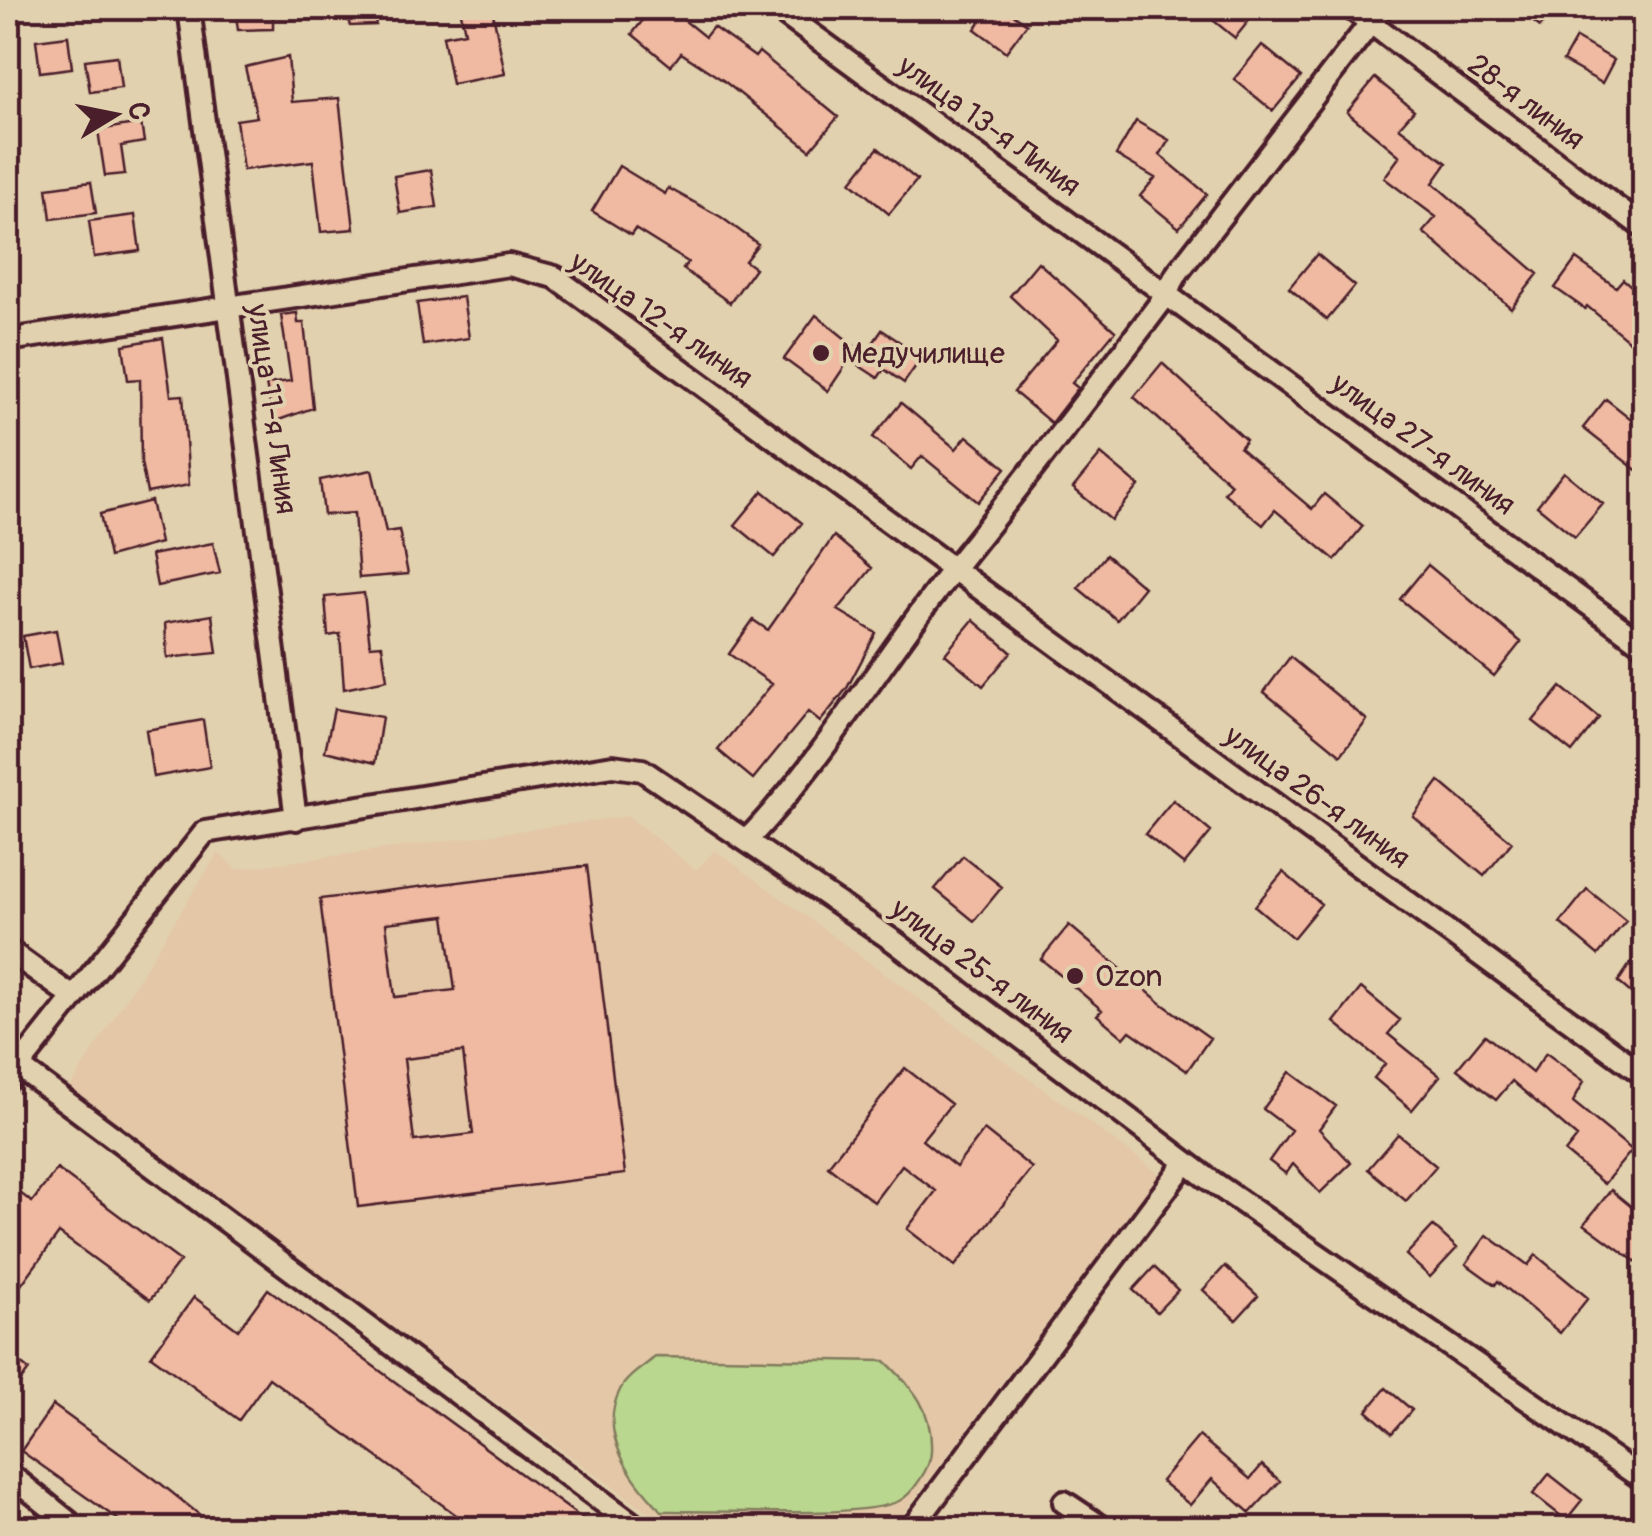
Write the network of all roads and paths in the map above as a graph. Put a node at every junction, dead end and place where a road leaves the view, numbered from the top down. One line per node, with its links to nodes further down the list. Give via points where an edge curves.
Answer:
1 (189, 8): 7 (street, улица 11-я Линия)
2 (776, 8): 6 (street, улица 13-я Линия)
3 (1351, 8): 4 (street, 28-я линия)
4 (1377, 15): 5 (street, 28-я линия); 6 (street)
5 (1644, 228)
6 (1166, 292): 9 (street); 10 (street, улица 27-я линия)
7 (228, 306): 8 (street, улица 12-я линия); 9 (street, улица 12-я линия, via 509,265 555,278); 11 (street, улица 11-я Линия)
8 (8, 340)
9 (954, 568): 12 (street, via 832,739); 16 (street, улица 26-я линия)
10 (1644, 645)
11 (296, 819): 12 (street, улица 25-я линия, via 613,766 642,770); 14 (street, улица 25-я линия, via 205,832)
12 (747, 840): 17 (street, улица 25-я линия, via 895,942)
13 (8, 950): 14 (street)
14 (73, 997): 15 (street)
15 (13, 1073): 22 (street)
16 (1644, 1075)
17 (1186, 1162): 19 (street, улица 25-я линия); 23 (street)
18 (8, 1474): 21 (street)
19 (1644, 1480)
20 (1064, 1502): 24 (street)
21 (76, 1528)
22 (638, 1528)
23 (912, 1528)
24 (1103, 1528)

